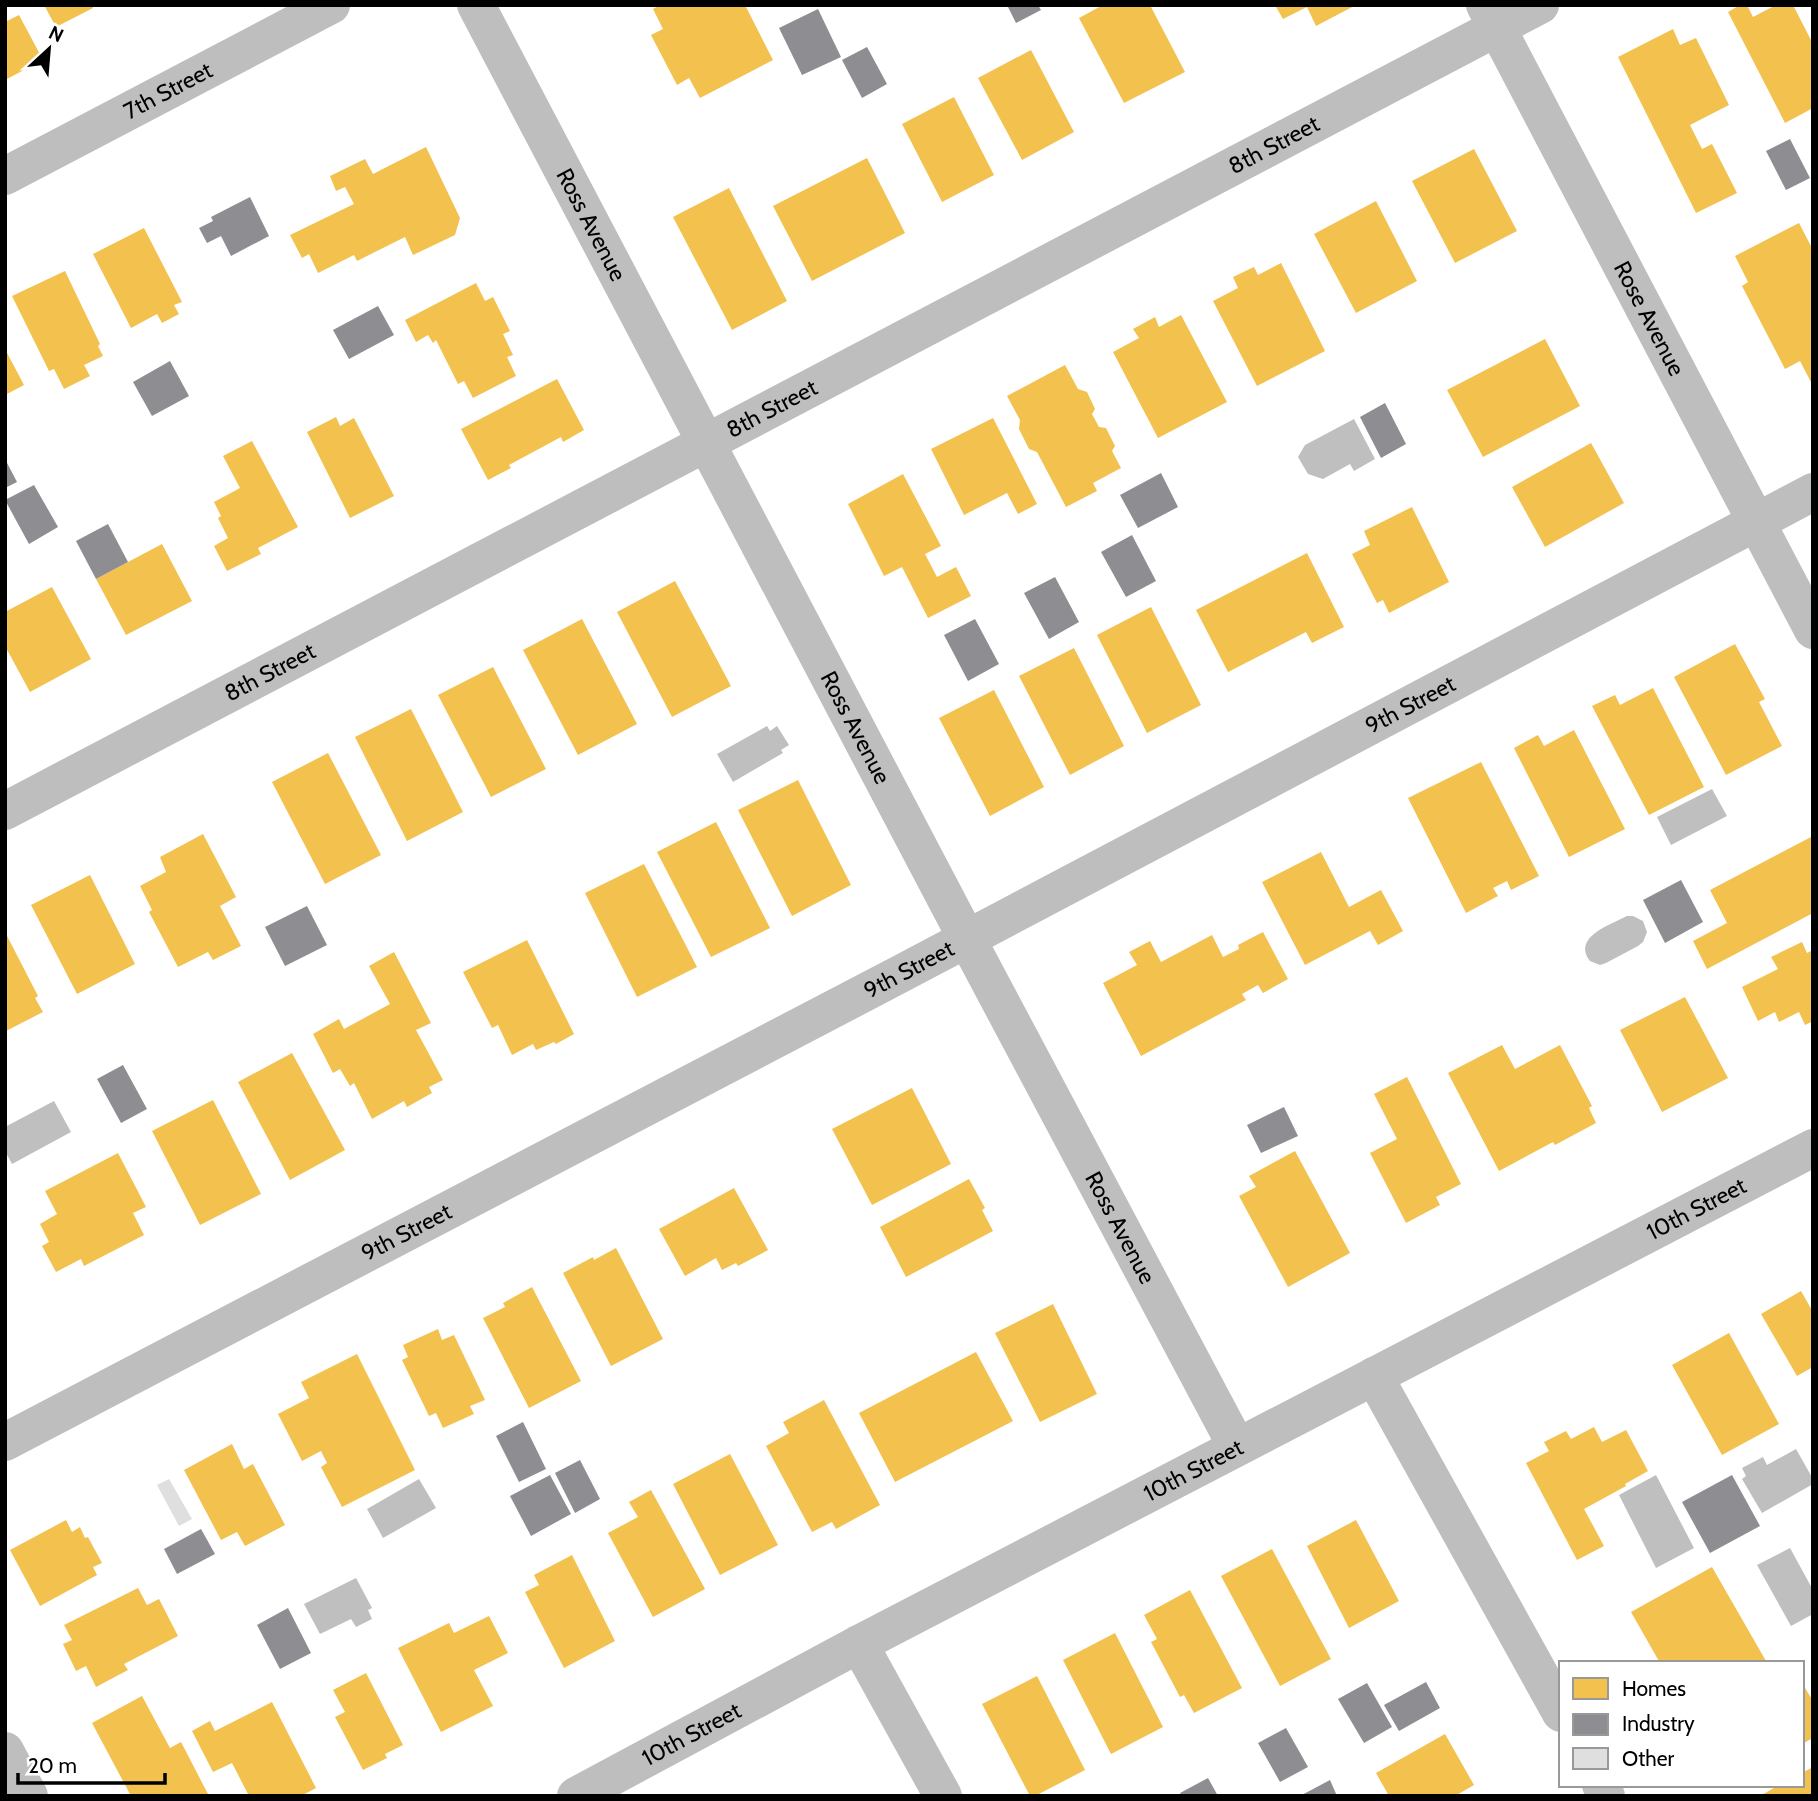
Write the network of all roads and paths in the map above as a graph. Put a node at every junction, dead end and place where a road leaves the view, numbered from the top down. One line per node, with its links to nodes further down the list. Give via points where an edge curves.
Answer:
1 (331, 5): 5 (street, 7th Street)
2 (476, 5): 6 (street, Ross Avenue)
3 (1540, 5): 4 (street, 8th Street)
4 (1490, 16): 6 (street, 8th Street); 8 (street, Rose Avenue)
5 (5, 176)
6 (706, 444): 10 (street, 8th Street); 11 (street, Ross Avenue)
7 (1813, 492): 8 (street, 9th Street)
8 (1756, 522): 9 (street, Rose Avenue); 11 (street, 9th Street)
9 (1813, 630)
10 (5, 811)
11 (967, 939): 14 (street, 9th Street); 15 (street, Ross Avenue)
12 (1813, 1148): 13 (street, 10th Street)
13 (1374, 1377): 15 (street, 10th Street); 17 (street)
14 (5, 1442)
15 (1237, 1447): 16 (street, 10th Street)
16 (859, 1644): 20 (street, 10th Street); 21 (street)
17 (1559, 1709)
18 (5, 1751): 19 (street)
19 (29, 1796)
20 (576, 1796)
21 (943, 1796)

